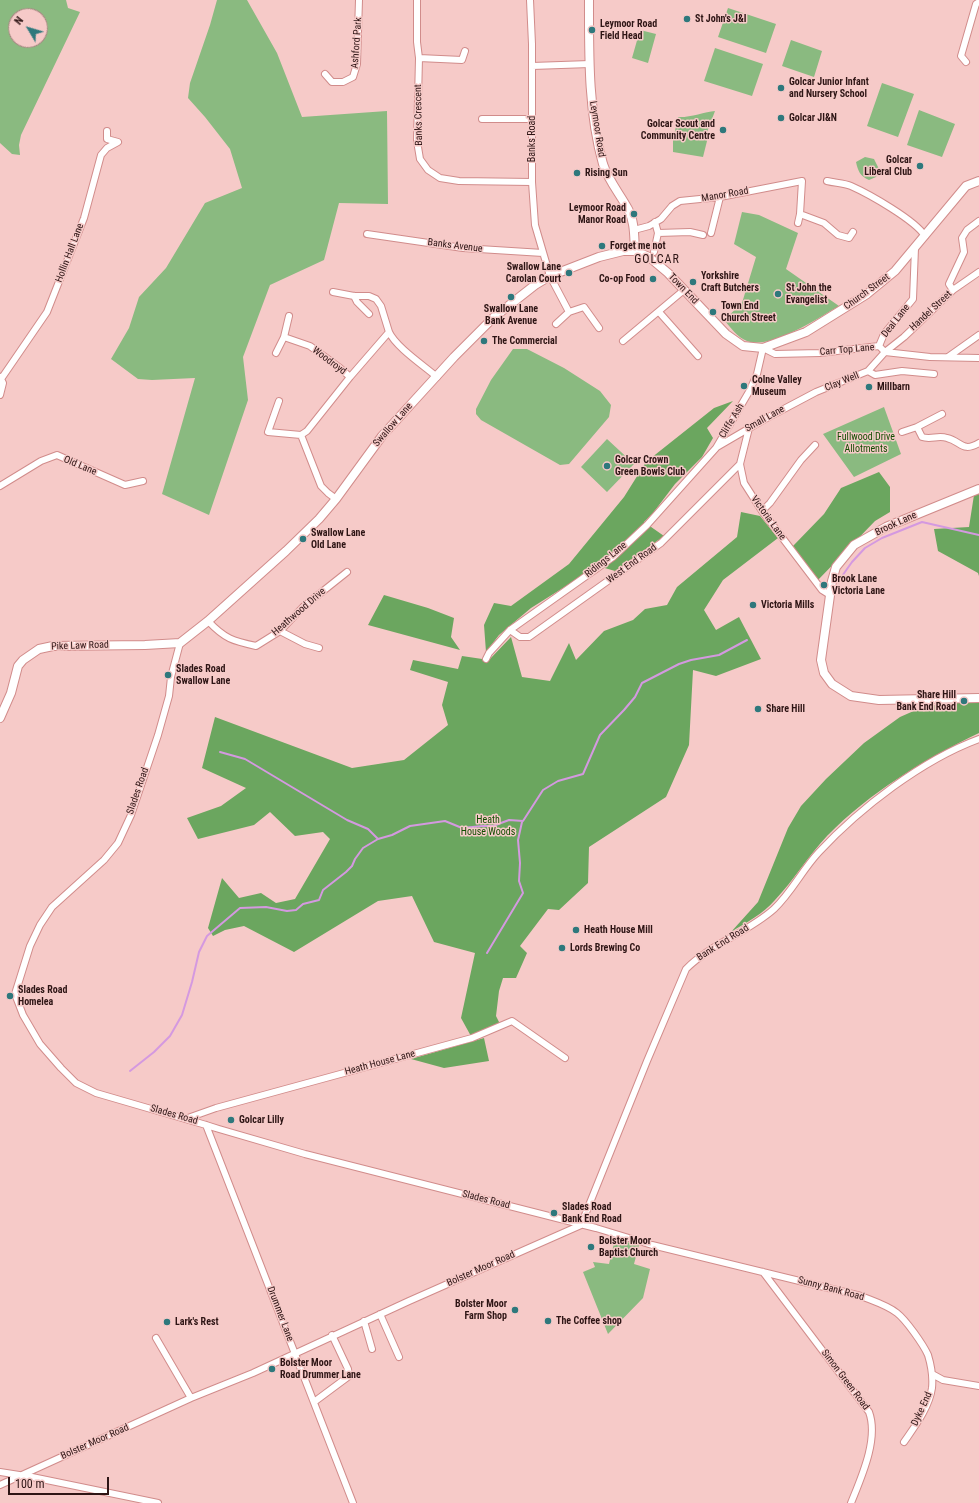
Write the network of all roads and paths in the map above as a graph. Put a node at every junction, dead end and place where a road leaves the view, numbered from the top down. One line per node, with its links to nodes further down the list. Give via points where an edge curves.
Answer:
1 (359, 0): 12 (street, Ashford Park, via 357,64 353,77 343,82 332,82)
2 (417, 0): 8 (street, Banks Crescent)
3 (530, 0): 11 (street, Banks Road)
4 (589, 0): 10 (street, Leymoor Road)
5 (979, 2): 6 (street, via 976,4)
6 (976, 15): 9 (street, via 961,56)
7 (465, 52): 8 (street, via 463,63)
8 (419, 58): 18 (street, Banks Crescent, via 417,141 420,159 428,170 440,178 459,181)
9 (966, 62)
10 (590, 64): 11 (street); 24 (street, Leymoor Road, via 594,119 603,165 629,210)
11 (532, 66): 14 (street, Banks Road)
12 (325, 74)
13 (482, 119): 14 (street)
14 (532, 119): 18 (street, Banks Road)
15 (107, 130): 63 (street, Hollin Hall Lane, via 107,140 118,142 101,155 84,218 47,312)
16 (827, 181): 30 (street, via 850,186 872,197 904,216)
17 (979, 181): 30 (street, Church Street, via 966,186)
18 (532, 182): 34 (street, Banks Road, via 535,225)
19 (720, 197): 20 (street, Manor Road, via 802,181); 22 (street, Manor Road, via 680,201); 27 (street)
20 (800, 214): 23 (street); 25 (street, via 824,223 838,235 849,238)
21 (979, 221): 38 (street, via 967,230 962,238 964,252 950,284)
22 (655, 222): 24 (street, Manor Road); 26 (street)
23 (798, 223)
24 (634, 230): 32 (street, Leymoor Road)
25 (853, 232)
26 (658, 233): 29 (street, via 690,232); 33 (street)
27 (711, 233)
28 (367, 234): 34 (street, Banks Avenue, via 463,248)
29 (703, 235)
30 (925, 236): 31 (street, Church Street)
31 (915, 248): 52 (street, Deal Lane, via 913,298 884,334); 53 (street, Church Street, via 895,271 867,294 806,332)
32 (635, 251): 36 (street, Swallow Lane, via 599,257); 37 (street, Town End, via 649,257)
33 (654, 252)
34 (543, 253): 36 (street, Banks Road)
35 (979, 272): 38 (street, Handel Street)
36 (550, 276): 41 (street, Banks Road); 62 (street, Swallow Lane, via 493,318)
37 (684, 290): 42 (street); 48 (street, Town End)
38 (953, 290): 54 (street, Handel Street)
39 (332, 292): 40 (street)
40 (354, 296): 43 (street, via 356,302); 47 (street, via 369,296 376,299 381,306)
41 (569, 312): 45 (street); 46 (street, via 584,307)
42 (659, 312): 51 (street); 56 (street)
43 (369, 314)
44 (289, 316): 50 (street)
45 (556, 324)
46 (599, 328)
47 (389, 332): 61 (street, Woodroyd); 62 (street, via 398,344)
48 (726, 334): 53 (street, Church Street, via 743,346)
49 (979, 335): 57 (street)
50 (284, 337): 55 (street); 61 (street, Woodroyd, via 310,346)
51 (623, 341)
52 (878, 346): 53 (street, Carr Top Lane, via 820,353 775,354); 54 (street, Carr Top Lane)
53 (763, 348): 74 (street, Cliffe Ash, via 751,389)
54 (885, 352): 57 (street, Carr Top Lane); 59 (street, Clay Well)
55 (276, 353)
56 (698, 356)
57 (948, 358): 58 (street, Carr Top Lane)
58 (979, 358)
59 (868, 371): 60 (street, Clay Well, via 875,375 902,371); 64 (street, Clay Well)
60 (934, 374)
61 (350, 377): 71 (street, Woodroyd, via 307,431)
62 (437, 377): 79 (street, Swallow Lane, via 382,436)
63 (0, 378): 65 (street, via 3,382)
64 (816, 392): 69 (street, Small Lane)
65 (0, 395)
66 (279, 401): 71 (street, via 268,432)
67 (942, 414): 68 (street)
68 (917, 427): 70 (street); 72 (street, via 922,437 929,439 948,438 964,447 972,447)
69 (749, 428): 74 (street, Small Lane); 75 (street, Victoria Lane)
70 (902, 432)
71 (301, 434): 79 (street, via 321,486)
72 (979, 443)
73 (814, 446): 80 (street)
74 (716, 448): 84 (street, Ridings Lane, via 647,525 613,557)
75 (740, 464): 80 (street, Victoria Lane, via 744,483); 84 (street, West End Road, via 661,543 529,637 520,637)
76 (143, 481): 77 (street, Old Lane, via 125,485 57,456 41,461)
77 (0, 486)
78 (979, 489): 82 (street, Brook Lane, via 886,527 854,545 836,567)
79 (336, 499): 83 (street, Swallow Lane, via 286,551)
80 (762, 511): 82 (street, Victoria Lane, via 822,590)
81 (347, 572): 85 (street, Heathwood Drive, via 303,607)
82 (830, 595): 89 (street, via 821,663 832,684 843,692 860,698 879,700)
83 (208, 621): 85 (street, Heathwood Drive, via 221,634 234,641 256,646); 86 (street, Swallow Lane)
84 (510, 630): 88 (street, Ridings Lane)
85 (280, 631): 87 (street)
86 (180, 642): 90 (street, Pike Law Road, via 53,646 39,649 18,666); 93 (street, Slades Road, via 158,735 131,815 118,843 104,860 52,907 30,946 15,994 23,1015 40,1044 76,1083 96,1093)
87 (319, 648)
88 (486, 659)
89 (979, 698)
90 (0, 718)
91 (979, 739): 95 (street, Bank End Road, via 921,768 858,816 818,853 788,895 774,909 717,945 686,969)
92 (565, 1058): 93 (street, Heath House Lane, via 512,1021 472,1038 223,1106)
93 (185, 1119): 94 (street, Slades Road)
94 (206, 1124): 95 (street, Slades Road, via 305,1154); 102 (street, Drummer Lane)
95 (581, 1225): 96 (street, Slades Road); 97 (street, Bolster Moor Road)
96 (763, 1272): 104 (street, Sunny Bank Road, via 861,1296 898,1313 928,1355); 114 (street, Simon Green Road, via 872,1419 872,1437 863,1474)
97 (380, 1314): 98 (street, Bolster Moor Road); 103 (street)
98 (364, 1321): 99 (street, Bolster Moor Road); 101 (street)
99 (332, 1335): 102 (street, Bolster Moor Road); 107 (street, via 349,1376)
100 (156, 1338): 106 (street)
101 (372, 1349)
102 (295, 1354): 106 (street, Bolster Moor Road); 107 (street, Drummer Lane)
103 (399, 1357)
104 (932, 1374): 105 (street, via 943,1380); 108 (street, Dyke End, via 932,1389 926,1406)
105 (979, 1386)
106 (191, 1398): 110 (street, Bolster Moor Road)
107 (314, 1402): 113 (street, Drummer Lane)
108 (904, 1442)
109 (0, 1472): 110 (street)
110 (19, 1476): 111 (street, Bolster Moor Road); 112 (street)
111 (0, 1485)
112 (158, 1503)
113 (353, 1503)
114 (851, 1503)

